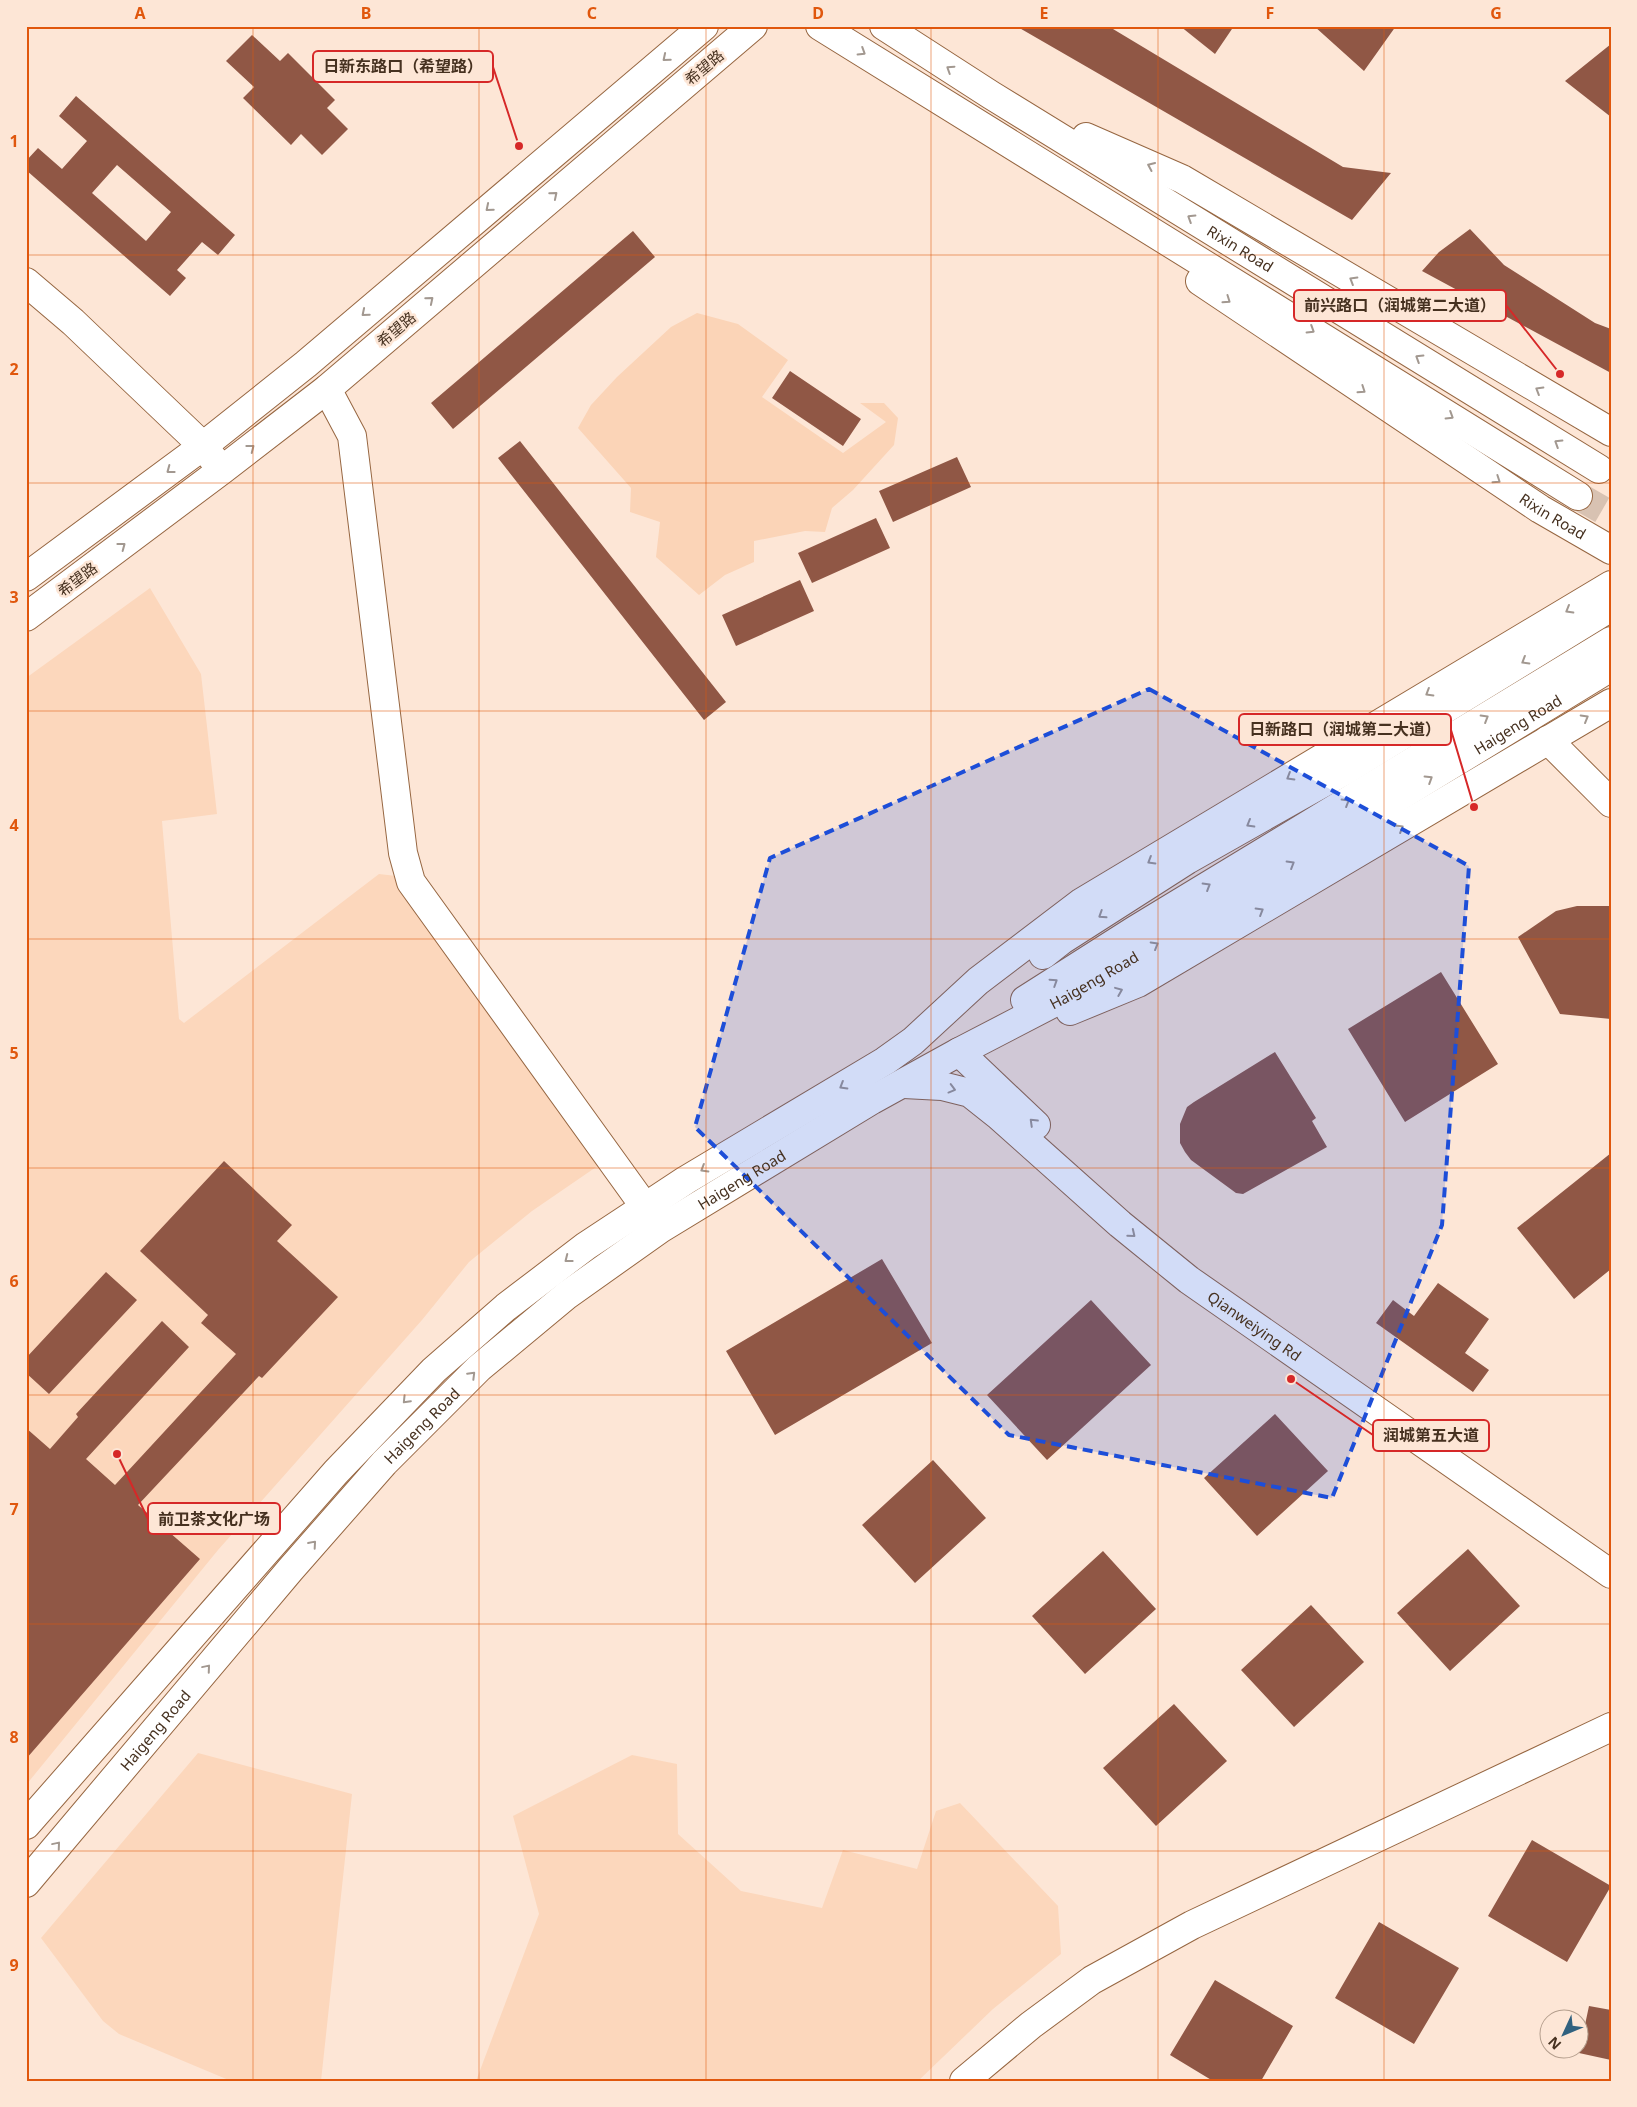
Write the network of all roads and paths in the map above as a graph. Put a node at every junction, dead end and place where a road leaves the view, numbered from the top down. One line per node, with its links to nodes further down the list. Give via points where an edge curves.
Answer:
1 (704, 26): 10 (main road, 希望路, one-way to 10, via 306,364)
2 (753, 26): 8 (main road, 希望路, one-way to 2)
3 (820, 26): 6 (main road, Rixin Road, one-way to 6)
4 (884, 26): 5 (main road, Rixin Road, one-way to 4)
5 (991, 95): 9 (main road, one-way to 5, via 1182,179); 11 (main road, Rixin Road, one-way to 5)
6 (1002, 139): 13 (main road, Rixin Road, one-way to 13); 14 (main road, Rixin Road, one-way to 14, via 1227,300 1540,509)
7 (26, 282): 10 (main road, via 73,322)
8 (327, 389): 12 (main road, 希望路, one-way to 8); 27 (main road, via 352,436 403,853 411,882)
9 (1611, 432)
10 (203, 446): 12 (main road); 15 (main road, 希望路, one-way to 15)
11 (1599, 469)
12 (222, 470): 18 (main road, 希望路, one-way to 12)
13 (1578, 496)
14 (1611, 550)
15 (26, 577)
16 (1611, 585): 24 (main road, one-way to 24, via 1082,902 978,981)
17 (1611, 608): 24 (main road, one-way to 24, via 1346,770 1187,860 1062,940 1002,987)
18 (26, 617)
19 (1611, 641): 25 (main road, one-way to 19, via 998,1017 1135,930)
20 (1611, 667): 25 (main road, Haigeng Road, one-way to 20, via 1065,997 1219,907)
21 (1611, 703): 22 (main road, one-way to 21)
22 (1548, 740): 23 (main road); 25 (main road, one-way to 22, via 1009,1036 1138,983)
23 (1611, 803)
24 (913, 1041): 27 (main road, Haigeng Road, one-way to 27)
25 (959, 1052): 26 (main road, Haigeng Road); 28 (main road, Qianweiying Rd, one-way to 25, via 1197,1264 1062,1151)
26 (904, 1084): 29 (main road, Qianweiying Rd, one-way to 29, via 942,1086 970,1094 1189,1280); 32 (main road, Haigeng Road, one-way to 26, via 384,1463 479,1368 567,1295 660,1229 872,1100)
27 (645, 1207): 31 (main road, Haigeng Road, one-way to 31, via 586,1246 506,1307 434,1370 336,1472)
28 (1611, 1556)
29 (1611, 1574)
30 (1611, 1728): 33 (main road, via 1192,1925 1092,1980)
31 (26, 1825)
32 (26, 1883)
33 (964, 2081)

